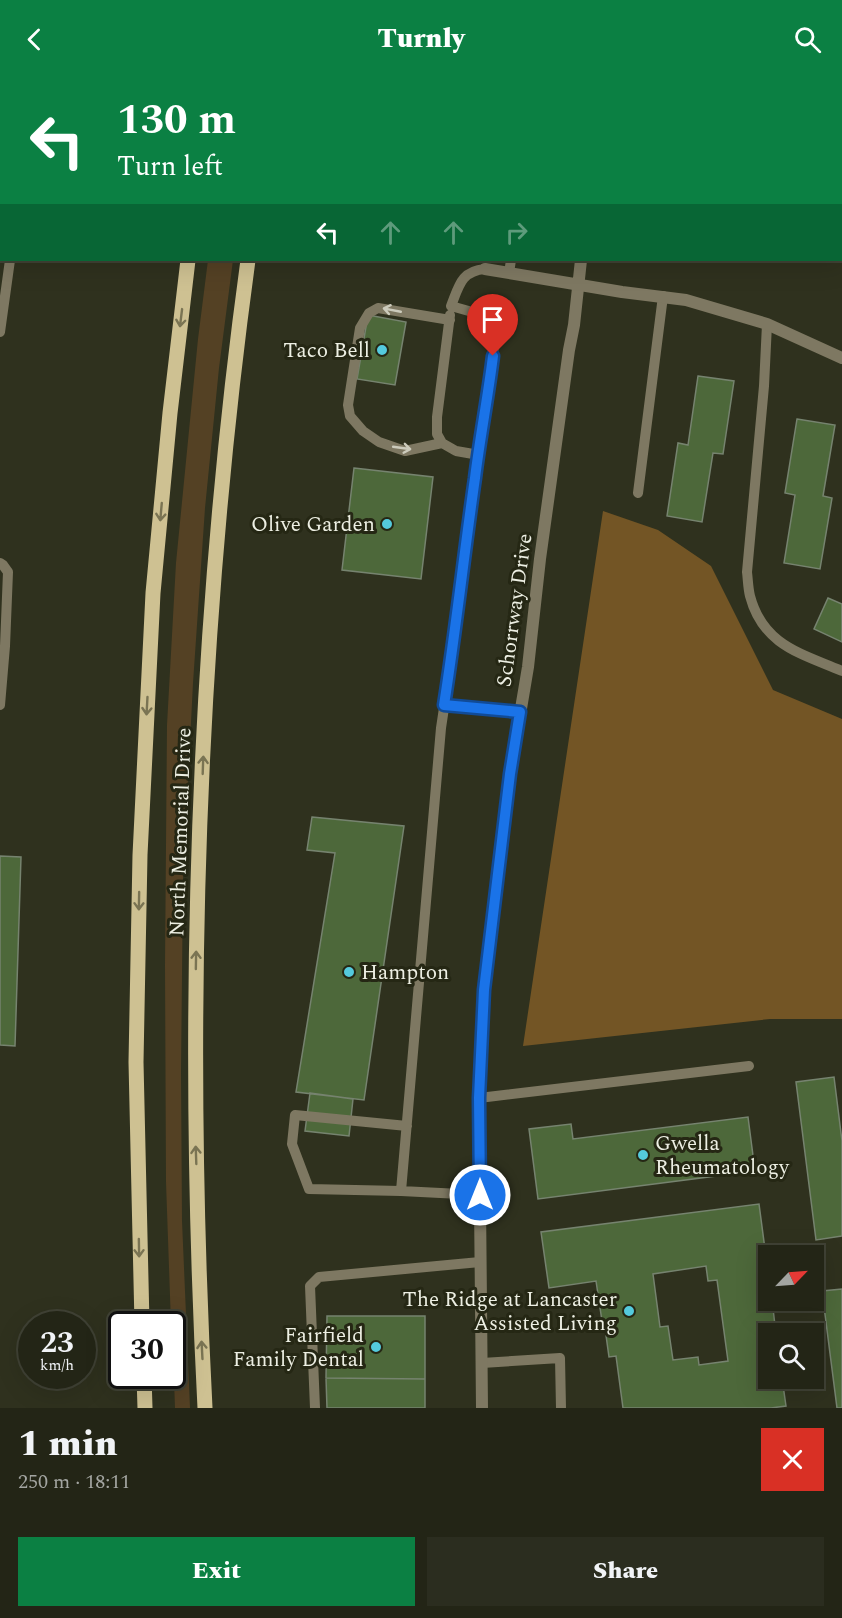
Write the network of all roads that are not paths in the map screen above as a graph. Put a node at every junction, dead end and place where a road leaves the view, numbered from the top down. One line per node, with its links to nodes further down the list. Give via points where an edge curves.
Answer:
1 (10, 261): 13 (lane)
2 (188, 261): 29 (main road, North Memorial Drive, one-way to 29, via 153,593 140,855 136,1062)
3 (248, 261): 33 (main road, North Memorial Drive, one-way to 3, via 195,1111 197,898 205,710 222,492)
4 (512, 261): 7 (lane)
5 (581, 261): 8 (street, Schorrway Drive)
6 (485, 268): 7 (street); 10 (lane, via 473,270 462,280)
7 (509, 273): 8 (street)
8 (578, 284): 9 (street); 22 (street, Schorrway Drive)
9 (663, 296): 12 (street); 17 (lane)
10 (451, 306): 11 (lane); 16 (lane, via 490,317 495,336)
11 (450, 320): 15 (lane, via 437,417 437,434); 15 (lane, one-way to 15, via 378,308 369,313 360,327 348,405 350,416 379,442 405,451)
12 (767, 324): 14 (street); 19 (lane, via 747,572 750,595 756,613 777,640)
13 (0, 332)
14 (842, 358)
15 (442, 443): 16 (lane, via 456,452)
16 (478, 455): 21 (lane)
17 (638, 493)
18 (0, 563): 20 (lane, via 8,572)
19 (842, 671)
20 (0, 705)
21 (444, 705): 22 (lane); 25 (lane)
22 (520, 712): 24 (street, Schorrway Drive, via 484,990)
23 (749, 1066): 24 (lane)
24 (479, 1098): 27 (street, Schorrway Drive)
25 (407, 1126): 26 (lane); 26 (lane, via 295,1115 292,1144 309,1189)
26 (401, 1191): 27 (lane)
27 (480, 1195): 28 (street, Schorrway Drive)
28 (480, 1262): 30 (street, Schorrway Drive); 34 (lane, via 320,1277 310,1286)
29 (142, 1311)
30 (482, 1363): 35 (street, Schorrway Drive); 36 (lane, via 560,1358)
31 (144, 1389): 32 (main road)
32 (145, 1408)
33 (205, 1408)
34 (315, 1408)
35 (482, 1408)
36 (561, 1408)

